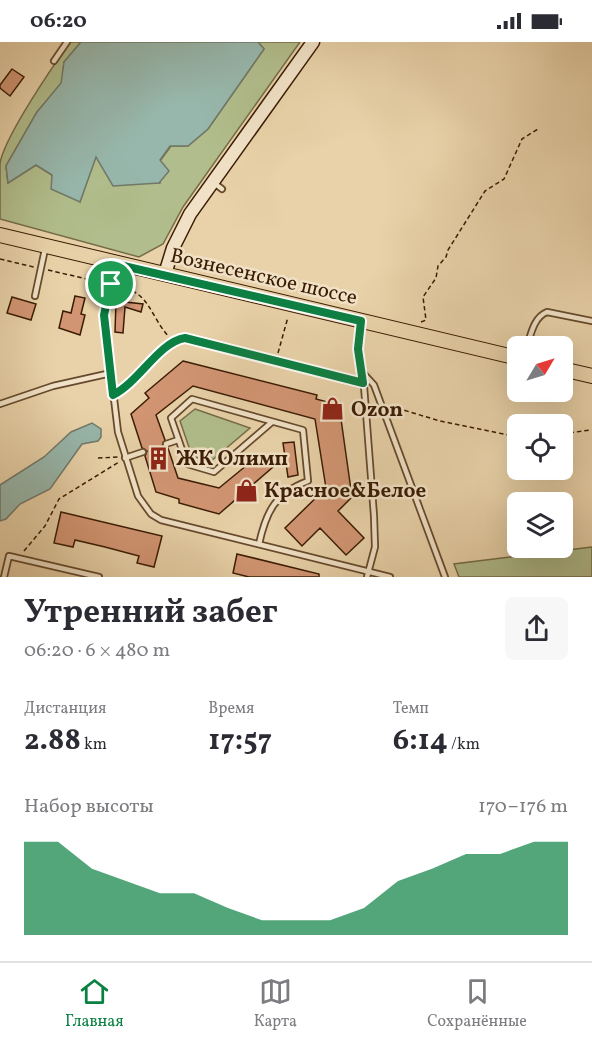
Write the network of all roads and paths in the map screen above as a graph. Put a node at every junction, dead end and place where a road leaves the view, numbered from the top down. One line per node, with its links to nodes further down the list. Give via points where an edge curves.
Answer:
1 (67, 42): 3 (lane)
2 (313, 42): 5 (street)
3 (54, 61)
4 (538, 129): 18 (path, via 522,139 504,179 485,191 463,224 423,297 426,320)
5 (212, 181): 6 (lane); 12 (street, via 190,214)
6 (222, 189)
7 (0, 235): 8 (main road, Вознесенское шоссе)
8 (45, 246): 10 (main road, Вознесенское шоссе); 11 (lane)
9 (0, 259): 11 (path)
10 (115, 264): 12 (main road, Вознесенское шоссе); 13 (lane)
11 (41, 269): 13 (path); 14 (lane)
12 (165, 274): 16 (main road, Вознесенское шоссе)
13 (111, 284): 20 (path, via 143,296 158,325); 24 (lane, via 104,315)
14 (35, 296)
15 (288, 316): 22 (path)
16 (361, 321): 21 (main road, Вознесенское шоссе); 25 (lane, via 358,349)
17 (592, 321): 19 (lane, via 547,312 535,323)
18 (419, 323)
19 (530, 336)
20 (173, 341): 22 (lane, via 185,338); 28 (lane, via 128,387)
21 (507, 355)
22 (275, 361): 27 (lane)
23 (573, 372): 26 (main road)
24 (111, 373): 28 (lane); 30 (lane, via 53,386)
25 (363, 373): 27 (lane); 29 (lane, via 374,385)
26 (592, 376)
27 (363, 383): 42 (lane, via 375,547)
28 (113, 395): 39 (lane)
29 (381, 403): 34 (path, via 440,421); 46 (lane)
30 (0, 404)
31 (272, 422): 35 (lane, via 214,472 186,464); 35 (lane, via 192,399 171,418); 40 (lane, via 303,430 308,481 287,491 268,511)
32 (590, 430): 33 (path)
33 (573, 432)
34 (507, 435)
35 (178, 440): 36 (lane)
36 (166, 444)
37 (143, 452): 39 (lane)
38 (98, 458): 39 (path)
39 (125, 458): 40 (lane, via 138,496 151,514 161,520); 41 (path, via 59,500 45,526)
40 (259, 544): 42 (lane)
41 (17, 558): 43 (lane, via 9,556); 44 (lane)
42 (367, 574): 45 (lane)
43 (4, 577)
44 (99, 577)
45 (390, 577)
46 (445, 577)

